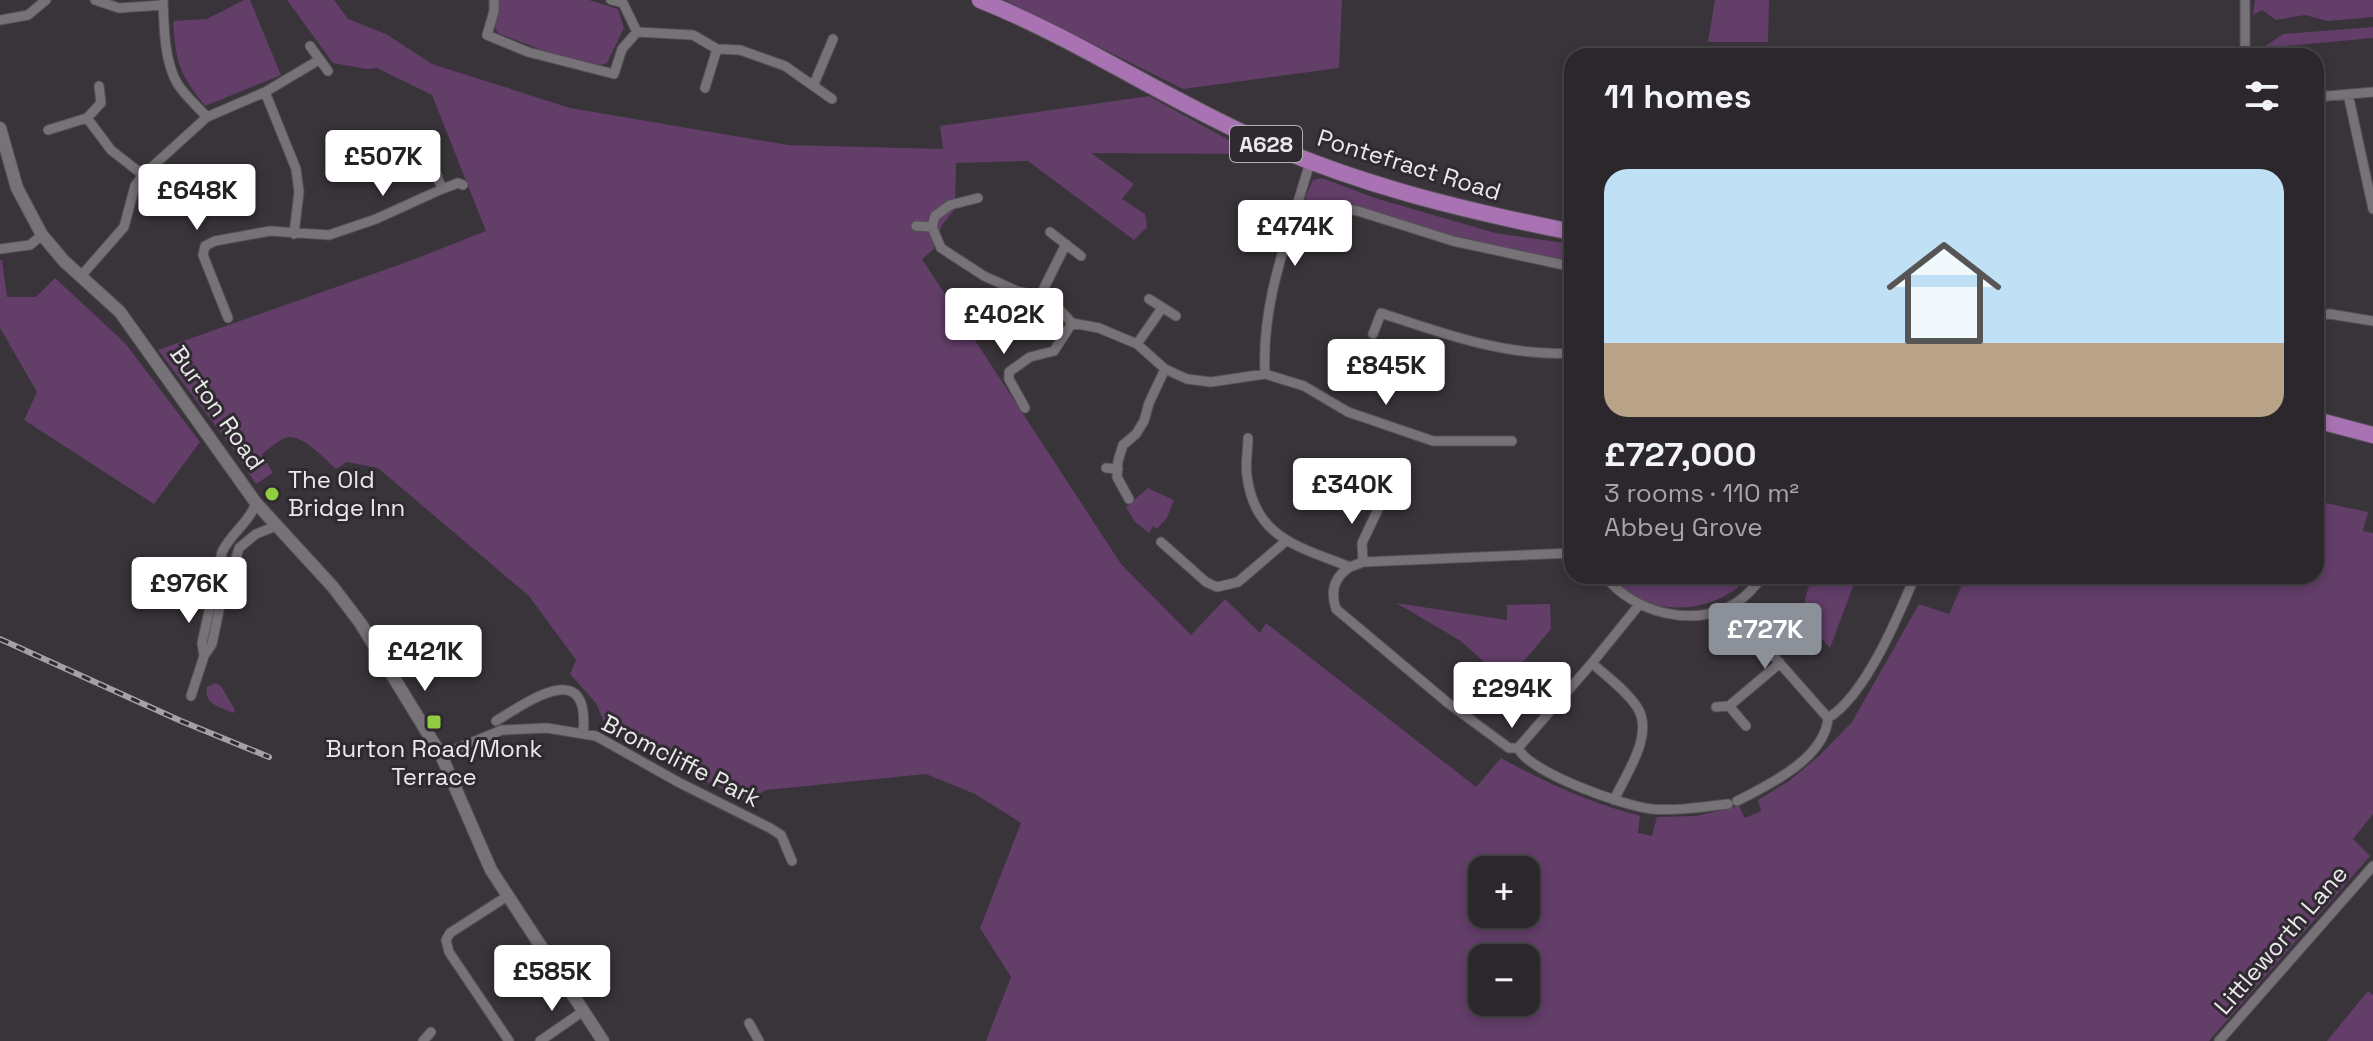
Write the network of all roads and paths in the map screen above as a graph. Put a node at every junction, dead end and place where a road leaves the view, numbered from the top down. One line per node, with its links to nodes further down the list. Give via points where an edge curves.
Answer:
1 (46, 0): 8 (street, via 28,15)
2 (95, 0): 7 (street, via 119,8)
3 (494, 0): 9 (street, via 487,35 614,74 622,49)
4 (611, 0): 9 (street, via 623,3)
5 (980, 0): 29 (highway, Pontefract Road / A628)
6 (2245, 0): 12 (street)
7 (163, 3): 24 (street, via 173,74)
8 (0, 20)
9 (637, 32): 13 (street, via 693,35)
10 (833, 39): 16 (street)
11 (310, 46): 14 (street)
12 (2245, 48)
13 (717, 49): 16 (street, via 740,50 785,66); 18 (street)
14 (319, 60): 15 (street); 19 (street)
15 (328, 71)
16 (814, 84): 23 (street)
17 (99, 86): 25 (street, via 101,103)
18 (705, 88)
19 (265, 92): 24 (street); 41 (street, via 296,169)
20 (2373, 92): 21 (street)
21 (2348, 94): 22 (street); 35 (street)
22 (2324, 96)
23 (832, 99)
24 (207, 117): 30 (street)
25 (87, 118): 27 (street); 30 (street, via 111,150)
26 (0, 128): 28 (street, Burton Road)
27 (48, 130)
28 (3, 149): 42 (street, Burton Road)
29 (1310, 162): 36 (street); 39 (highway, Pontefract Road / A628, via 1423,200)
30 (143, 175): 47 (street, via 124,227)
31 (437, 176): 33 (street)
32 (463, 185): 33 (street)
33 (442, 189): 41 (street, via 329,235)
34 (978, 198): 38 (street, via 950,205 935,216)
35 (2373, 209)
36 (1294, 210): 46 (street, via 1358,211 1453,241); 60 (street, via 1270,296)
37 (916, 226): 38 (street)
38 (932, 227): 48 (street, via 941,248 984,276)
39 (1564, 230)
40 (1050, 232): 43 (street)
41 (294, 234): 53 (street, via 253,233 205,246 203,255)
42 (42, 235): 44 (street, via 30,245); 47 (street, Burton Road)
43 (1066, 244): 45 (street); 48 (street)
44 (0, 249)
45 (1081, 256)
46 (1564, 265)
47 (81, 276): 70 (street, Burton Road, via 120,312)
48 (1040, 296): 55 (street)
49 (1149, 299): 50 (street)
50 (1162, 308): 52 (street); 57 (street)
51 (2324, 314): 54 (street)
52 (1176, 316)
53 (228, 318)
54 (2373, 321)
55 (1072, 323): 57 (street); 61 (street, via 1054,351 1030,357 1009,372)
56 (1373, 334): 58 (street, via 1381,313 1471,342)
57 (1137, 344): 59 (street)
58 (1564, 354)
59 (1165, 369): 60 (street, via 1211,382); 67 (street, via 1144,421 1123,445)
60 (1265, 374): 65 (street, via 1304,386 1348,412 1433,441)
61 (1025, 408)
62 (2324, 421): 63 (highway)
63 (2373, 435)
64 (1248, 438): 72 (street, via 1247,476 1256,507 1270,530)
65 (1512, 441)
66 (1106, 468): 67 (street)
67 (1118, 469): 68 (street)
68 (1129, 499)
69 (1383, 499): 75 (street, via 1362,543)
70 (256, 503): 71 (street, Burton Road); 82 (street, via 222,552 202,643)
71 (276, 526): 82 (street, via 239,548); 93 (street, Burton Road, via 361,624)
72 (1286, 541): 73 (street, via 1238,582 1217,587); 76 (street)
73 (1161, 542)
74 (1564, 553): 75 (street)
75 (1363, 562): 76 (street)
76 (1350, 567): 92 (street, via 1339,574 1333,588 1336,609 1448,703 1509,748)
77 (1613, 584): 81 (street)
78 (1755, 584): 80 (street)
79 (1912, 584): 88 (street, via 1854,695)
80 (1736, 603): 81 (street, via 1685,615); 84 (street, via 1746,625)
81 (1639, 605): 83 (street)
82 (204, 656): 85 (street)
83 (1592, 663): 92 (street); 94 (street, via 1635,704 1643,724 1639,746)
84 (1780, 663): 86 (street); 88 (street)
85 (191, 696)
86 (1729, 706): 87 (street); 90 (street)
87 (1716, 707)
88 (1828, 718): 94 (street, via 1827,730 1807,756 1732,803 1684,810)
89 (496, 721): 91 (street, via 540,694 562,690 585,708)
90 (1746, 726)
91 (583, 734): 93 (street, Bromcliffe Park, via 547,728 502,730); 95 (street, Bromcliffe Park, via 770,828 781,835)
92 (1518, 748): 94 (street, via 1529,762)
93 (441, 755): 97 (street, Burton Road)
94 (1614, 800)
95 (792, 861)
96 (2373, 866): 106 (street, Littleworth Lane)
97 (506, 897): 98 (street, Burton Road); 102 (street, via 446,940)
98 (582, 1012): 103 (street); 104 (street, Burton Road)
99 (749, 1023): 105 (street)
100 (431, 1032): 101 (street)
101 (423, 1041)
102 (509, 1041)
103 (540, 1041)
104 (603, 1041)
105 (759, 1041)
106 (2219, 1041)

